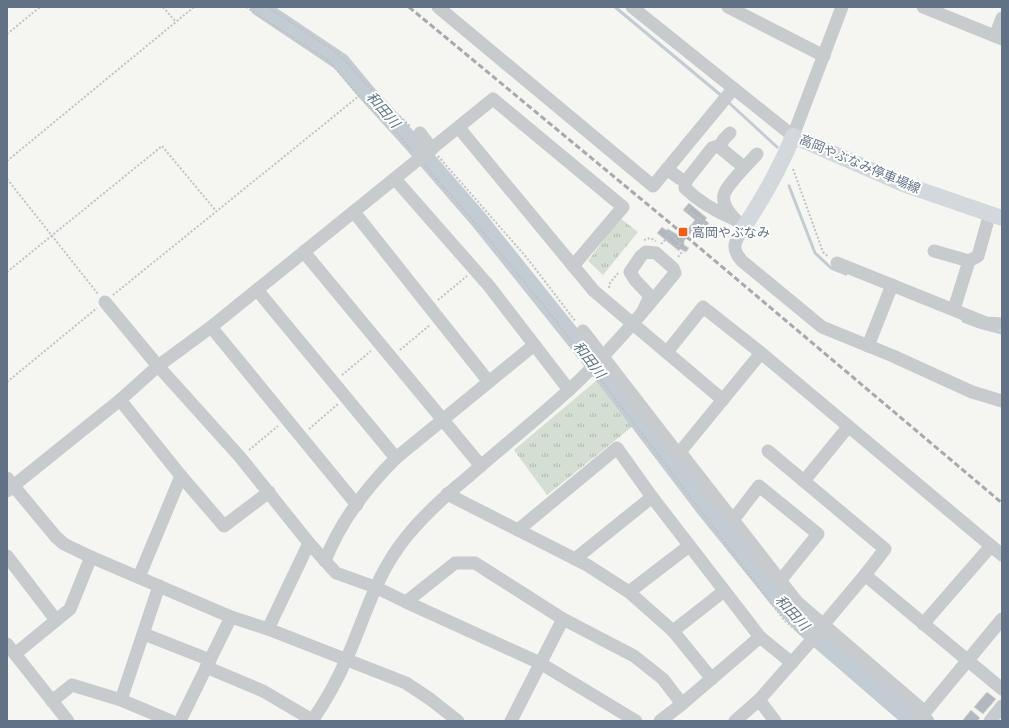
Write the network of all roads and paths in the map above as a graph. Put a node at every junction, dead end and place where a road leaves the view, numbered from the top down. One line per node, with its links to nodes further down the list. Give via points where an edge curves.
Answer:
1 (40, 7): 13 (path)
2 (163, 7): 12 (path)
3 (194, 7): 12 (path)
4 (246, 7): 17 (path, via 328,61)
5 (268, 7): 19 (path, via 339,54 369,87)
6 (438, 7): 27 (street, via 653,186)
7 (632, 7): 16 (street)
8 (842, 7): 15 (street)
9 (923, 7): 14 (street)
10 (734, 8): 15 (street)
11 (1002, 18): 14 (street)
12 (176, 22): 25 (path)
13 (7, 34)
14 (999, 37)
15 (824, 56): 21 (street)
16 (731, 91): 21 (street); 27 (street)
17 (359, 96)
18 (459, 128): 23 (street); 50 (street); 50 (street, via 493,99 623,207)
19 (420, 133): 23 (street)
20 (730, 133): 22 (street)
21 (793, 136): 36 (main road, 高岡やぶなみ停車場線, via 903,184); 39 (main road, 高岡やぶなみ停車場線, via 769,187)
22 (719, 147): 28 (street); 31 (street, via 712,148)
23 (432, 150): 30 (street); 63 (path, via 527,258)
24 (757, 154): 28 (street)
25 (7, 161)
26 (792, 168): 49 (path, via 823,252)
27 (667, 169): 31 (street)
28 (743, 169): 39 (street, via 724,194 724,202)
29 (7, 179): 41 (path)
30 (395, 179): 34 (street); 51 (street)
31 (686, 181): 39 (street, via 685,188 696,199)
32 (690, 207): 37 (path, via 686,210)
33 (216, 211): 41 (path, via 162,146)
34 (354, 212): 46 (street); 56 (street)
35 (703, 215): 37 (path)
36 (995, 216): 48 (street, via 988,220 978,256)
37 (700, 220): 38 (path); 40 (path); 44 (path)
38 (705, 223)
39 (739, 223): 66 (street, via 734,247 742,262 822,327)
40 (694, 225)
41 (52, 235): 52 (path); 55 (path)
42 (666, 237): 44 (path, via 669,233)
43 (661, 244): 44 (path, via 666,239 676,246)
44 (679, 244): 47 (path, via 685,248)
45 (934, 251): 48 (street)
46 (304, 252): 54 (street); 64 (street)
47 (678, 257)
48 (969, 261): 57 (street)
49 (837, 264): 53 (street)
50 (573, 266): 60 (street, via 594,291)
51 (474, 270): 56 (path); 65 (street)
52 (7, 272)
53 (892, 285): 57 (street); 66 (street)
54 (257, 290): 62 (street); 72 (street)
55 (105, 302): 71 (street)
56 (429, 307): 59 (street)
57 (954, 310): 61 (street, via 986,322)
58 (643, 311): 58 (street, via 650,296 630,272 646,252 656,253 673,268 675,274); 60 (street)
59 (438, 319): 70 (path); 73 (street)
60 (632, 323): 67 (street); 69 (street)
61 (1002, 324)
62 (211, 327): 71 (street); 79 (street)
63 (583, 331): 69 (street)
64 (380, 344): 70 (street); 72 (path)
65 (534, 345): 73 (street); 74 (street)
66 (868, 346): 78 (street, via 972,392)
67 (667, 352): 68 (street, via 703,307); 77 (street)
68 (761, 353): 77 (street); 81 (street)
69 (602, 356): 74 (street); 84 (street, via 675,450)
70 (391, 358): 80 (street)
71 (158, 366): 76 (street); 85 (street)
72 (333, 382): 75 (street)
73 (489, 382): 80 (street)
74 (569, 390): 87 (street)
75 (346, 398): 82 (path); 86 (street)
76 (120, 400): 88 (street); 90 (street)
77 (723, 400): 84 (street)
78 (1002, 401)
79 (287, 419): 82 (street); 85 (path)
80 (442, 420): 86 (street); 87 (street)
81 (848, 427): 89 (street); 99 (street)
82 (301, 436): 94 (street)
83 (768, 451): 89 (street)
84 (680, 452): 95 (street)
85 (240, 457): 91 (street)
86 (396, 458): 94 (street)
87 (481, 466): 92 (street)
88 (182, 476): 91 (street, via 224,526); 106 (street)
89 (804, 480): 105 (street, via 885,548)
90 (9, 485): 102 (street, via 56,537 64,544)
91 (269, 492): 97 (street)
92 (447, 494): 96 (street); 109 (street, via 407,535 390,558)
93 (652, 496): 96 (street, via 617,448); 98 (street); 103 (street)
94 (357, 504): 104 (street, via 341,528)
95 (733, 520): 107 (street); 107 (street, via 759,486 818,534)
96 (518, 530): 103 (street)
97 (309, 543): 104 (street); 119 (street)
98 (689, 546): 110 (street); 111 (street)
99 (991, 546): 100 (street); 117 (street)
100 (1002, 555)
101 (7, 556): 116 (street)
102 (91, 557): 106 (street); 116 (street, via 70,609)
103 (575, 559): 111 (street)
104 (325, 561): 109 (street, via 336,573)
105 (865, 575): 117 (street); 118 (street)
106 (139, 577): 108 (street)
107 (780, 581): 118 (street)
108 (159, 586): 113 (street); 121 (street)
109 (375, 587): 112 (street); 124 (street)
110 (724, 591): 120 (street); 122 (street)
111 (629, 592): 120 (street)
112 (406, 602): 114 (street, via 455,563 475,563); 127 (street)
113 (231, 617): 119 (street); 126 (street)
114 (563, 619): 127 (street); 134 (street, via 634,656 663,679)
115 (1002, 619): 125 (street)
116 (56, 620): 123 (street)
117 (923, 624): 125 (street)
118 (821, 628): 128 (street); 136 (street)
119 (268, 629): 124 (street)
120 (673, 631): 129 (street)
121 (144, 634): 126 (street); 131 (street)
122 (760, 637): 128 (street); 129 (street)
123 (11, 649): 133 (street)
124 (346, 660): 140 (street); 141 (street, via 406,683)
125 (968, 661): 130 (street); 136 (street)
126 (208, 663): 139 (street); 140 (street, via 263,691)
127 (540, 663): 142 (street); 143 (street)
128 (792, 663): 132 (street)
129 (712, 679): 134 (street)
130 (1002, 689)
131 (122, 700): 133 (street, via 72,685); 138 (street)
132 (759, 700): 145 (street); 146 (street)
133 (52, 701): 137 (street)
134 (682, 704): 144 (street)
135 (1002, 706): 147 (street)
136 (923, 717)
137 (68, 721)
138 (171, 721)
139 (180, 721)
140 (313, 721)
141 (458, 721)
142 (511, 721)
143 (636, 721)
144 (660, 721)
145 (735, 721)
146 (775, 721)
147 (990, 721)

